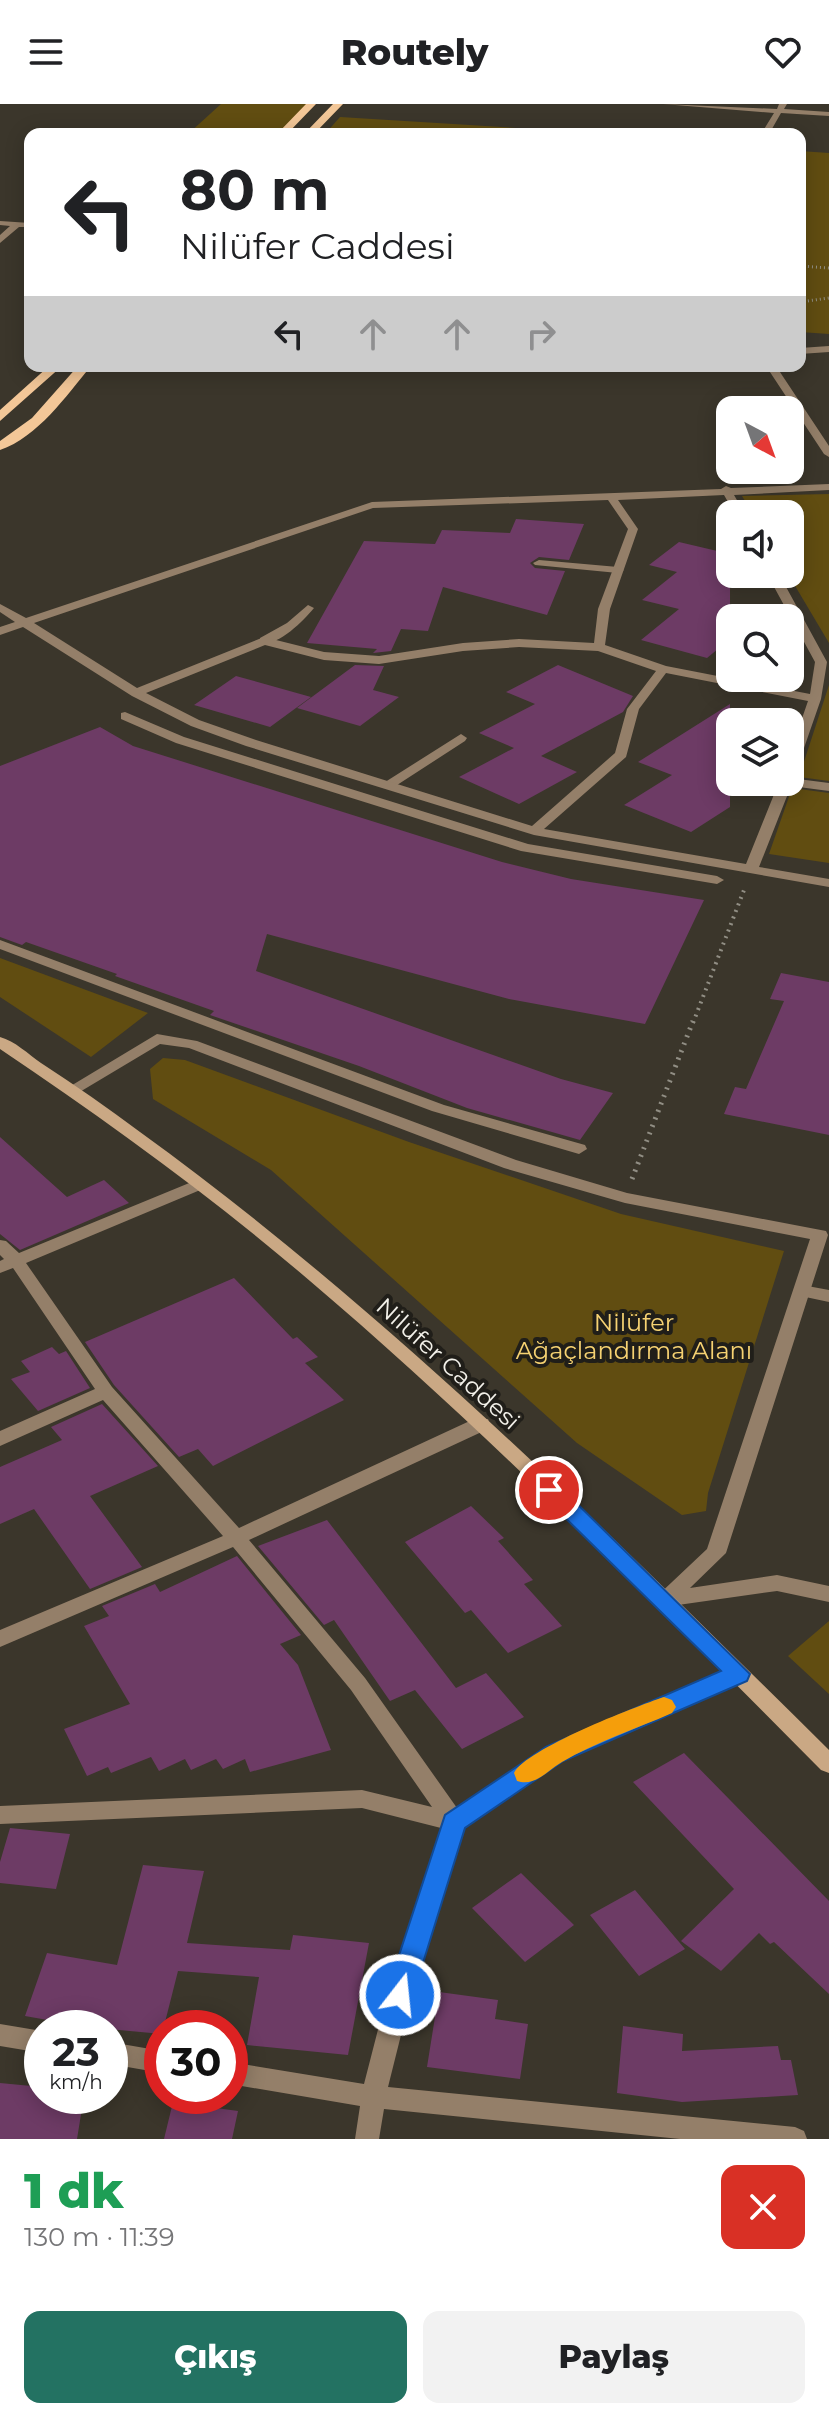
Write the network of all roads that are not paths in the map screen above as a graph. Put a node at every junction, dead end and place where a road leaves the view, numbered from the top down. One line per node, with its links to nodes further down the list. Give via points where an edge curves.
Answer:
1 (311, 104): 6 (main road)
2 (338, 104): 7 (main road)
3 (667, 104): 4 (street)
4 (780, 108): 5 (street); 8 (street)
5 (829, 114)
6 (288, 128)
7 (315, 128)
8 (768, 128)
9 (0, 223): 10 (street)
10 (17, 224): 11 (street); 12 (street)
11 (24, 225)
12 (0, 240)
13 (829, 349): 14 (street)
14 (806, 351)
15 (49, 372): 18 (main road)
16 (80, 372): 19 (main road, via 41,419)
17 (775, 372): 20 (street)
18 (0, 417)
19 (0, 446)
20 (829, 454)
21 (829, 487): 22 (street)
22 (726, 489): 23 (street); 24 (street)
23 (611, 497): 26 (street, via 633,529); 30 (street, via 372,505)
24 (732, 500)
25 (539, 563): 26 (street)
26 (618, 570): 33 (street, via 604,609)
27 (781, 588): 36 (street, via 821,662)
28 (0, 607): 30 (street)
29 (308, 608): 32 (street)
30 (27, 622): 31 (street); 35 (street)
31 (0, 631)
32 (264, 641): 33 (street, via 324,656 379,660 519,643); 35 (street)
33 (599, 647): 34 (street)
34 (663, 669): 36 (street); 44 (street, via 633,709 621,754)
35 (136, 693): 40 (street, via 195,723)
36 (815, 699): 38 (street)
37 (125, 716): 46 (street, via 180,740 526,848)
38 (804, 731)
39 (461, 738): 40 (street)
40 (389, 784): 44 (street)
41 (804, 784): 42 (street)
42 (829, 787)
43 (781, 796): 45 (street)
44 (534, 831): 45 (street)
45 (751, 870): 47 (street)
46 (717, 880)
47 (829, 883)
48 (0, 944): 51 (street, via 438,1108)
49 (0, 1042): 50 (street, Nilüfer Caddesi)
50 (72, 1090): 52 (street, Nilüfer Caddesi); 53 (street, via 157,1039 192,1044 510,1164 625,1198)
51 (579, 1149)
52 (199, 1184): 55 (street); 59 (street, Nilüfer Caddesi, via 316,1277)
53 (824, 1236): 56 (street)
54 (0, 1245): 55 (street)
55 (7, 1263): 58 (street)
56 (802, 1291): 57 (street); 63 (street, via 716,1553)
57 (829, 1296)
58 (106, 1391): 60 (street); 61 (street)
59 (481, 1424): 61 (street); 63 (street, Nilüfer Caddesi)
60 (0, 1439)
61 (236, 1538): 64 (street); 68 (street, via 358,1684)
62 (829, 1594): 63 (street, via 777,1583)
63 (664, 1599): 65 (street, Nilüfer Caddesi)
64 (0, 1639)
65 (738, 1674): 66 (street, Nilüfer Caddesi); 68 (street, via 555,1754)
66 (829, 1764)
67 (0, 1815): 68 (street, via 362,1799)
68 (454, 1822): 72 (street)
69 (0, 2035): 70 (street)
70 (24, 2039)
71 (248, 2076): 72 (street)
72 (372, 2097): 73 (street); 74 (street)
73 (367, 2139)
74 (795, 2139)

